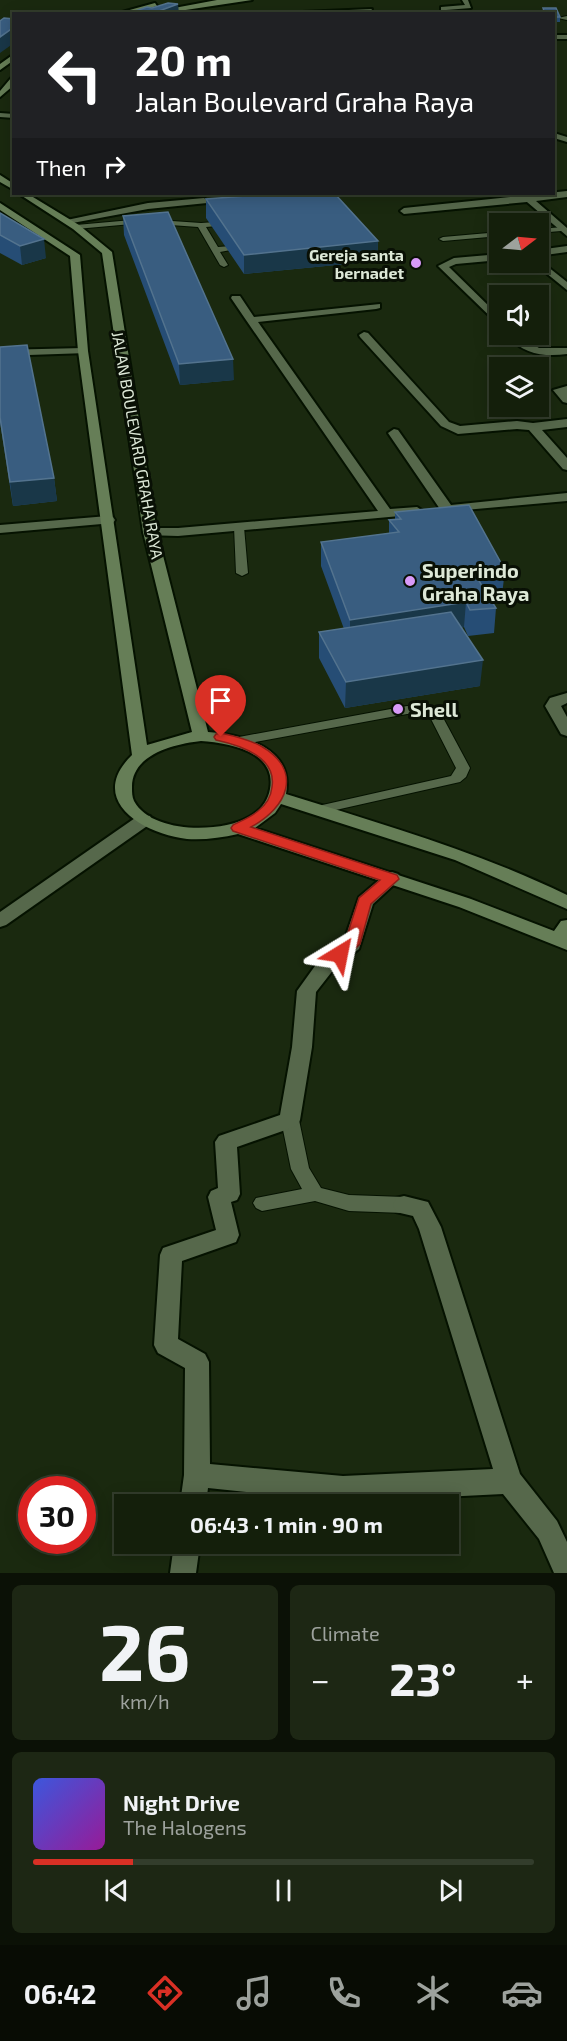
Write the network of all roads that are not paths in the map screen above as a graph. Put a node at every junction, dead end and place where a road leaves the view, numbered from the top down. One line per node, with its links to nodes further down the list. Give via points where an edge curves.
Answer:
1 (183, 0): 7 (main road)
2 (228, 0): 5 (main road)
3 (249, 0): 5 (main road)
4 (465, 0): 12 (street, via 469,7 443,8)
5 (220, 3): 8 (main road)
6 (363, 4): 11 (street, via 370,10)
7 (145, 11): 8 (main road); 9 (main road)
8 (156, 11): 10 (street)
9 (124, 12)
10 (161, 12)
11 (336, 12)
12 (444, 12)
13 (12, 58): 14 (main road)
14 (0, 68)
15 (12, 82): 16 (main road)
16 (0, 95)
17 (567, 194): 20 (street)
18 (25, 195): 28 (main road, JALAN BOULEVARD GRAHA RAYA)
19 (143, 195): 23 (street)
20 (529, 199): 24 (street); 31 (street)
21 (204, 201): 23 (street)
22 (0, 206): 49 (main road, JALAN BOULEVARD GRAHA RAYA, via 80,255)
23 (148, 206): 28 (street)
24 (404, 211)
25 (143, 221): 27 (lane); 28 (lane); 30 (lane)
26 (236, 222): 29 (lane)
27 (159, 223): 29 (lane); 30 (lane)
28 (72, 224): 33 (main road, JALAN BOULEVARD GRAHA RAYA)
29 (201, 225): 37 (lane)
30 (149, 228): 33 (lane)
31 (564, 231)
32 (489, 235): 34 (lane)
33 (88, 236): 64 (main road, JALAN BOULEVARD GRAHA RAYA, via 102,252)
34 (443, 239)
35 (249, 247): 37 (lane)
36 (567, 249): 38 (street)
37 (215, 250): 40 (lane)
38 (549, 251)
39 (489, 258): 45 (street, via 454,261 443,266)
40 (224, 265)
41 (549, 271): 42 (street)
42 (567, 287)
43 (236, 298): 46 (street)
44 (376, 306): 46 (street)
45 (489, 312)
46 (251, 320): 60 (street)
47 (364, 335): 55 (street, via 445,424 458,430)
48 (523, 345): 50 (street, via 530,351 552,354)
49 (83, 351): 51 (street); 61 (main road, JALAN BOULEVARD GRAHA RAYA)
50 (567, 351)
51 (0, 353)
52 (567, 389): 53 (street, via 559,390)
53 (567, 400)
54 (567, 423): 55 (street)
55 (533, 427): 57 (street)
56 (394, 433): 59 (street)
57 (567, 466)
58 (567, 497): 59 (street)
59 (447, 509): 60 (street)
60 (387, 514): 62 (street)
61 (108, 520): 63 (street); 70 (main road, JALAN BOULEVARD GRAHA RAYA)
62 (239, 527): 64 (street); 65 (lane)
63 (0, 530)
64 (150, 532): 68 (main road, JALAN BOULEVARD GRAHA RAYA)
65 (243, 573)
66 (561, 700): 67 (street, via 553,706)
67 (567, 731)
68 (201, 736): 69 (main road); 70 (main road, via 167,741)
69 (239, 741): 71 (main road, via 269,758 280,784); 72 (lane, via 407,710 426,710 435,715 463,768 455,778)
70 (140, 756): 73 (main road, via 129,768 124,796)
71 (277, 797): 72 (main road); 74 (main road, via 263,815)
72 (318, 810): 76 (main road, via 472,859)
73 (144, 820): 74 (main road, via 188,834 214,834); 77 (street)
74 (238, 828): 75 (main road)
75 (392, 879): 78 (main road); 79 (street, via 365,902 352,944 327,964 307,991)
76 (567, 903)
77 (0, 921)
78 (564, 936)
79 (290, 1120): 80 (lane, via 300,1169); 83 (street, via 226,1142 229,1194 219,1197 228,1235 171,1255 166,1345 197,1362)
80 (315, 1194): 81 (lane); 82 (lane, via 349,1203)
81 (262, 1203)
82 (404, 1205): 84 (street, via 420,1209 430,1227)
83 (197, 1475): 84 (street, via 343,1489); 85 (street)
84 (509, 1481): 87 (street, via 548,1530)
85 (194, 1494)
86 (186, 1554): 88 (street)
87 (567, 1572)
88 (183, 1573)

